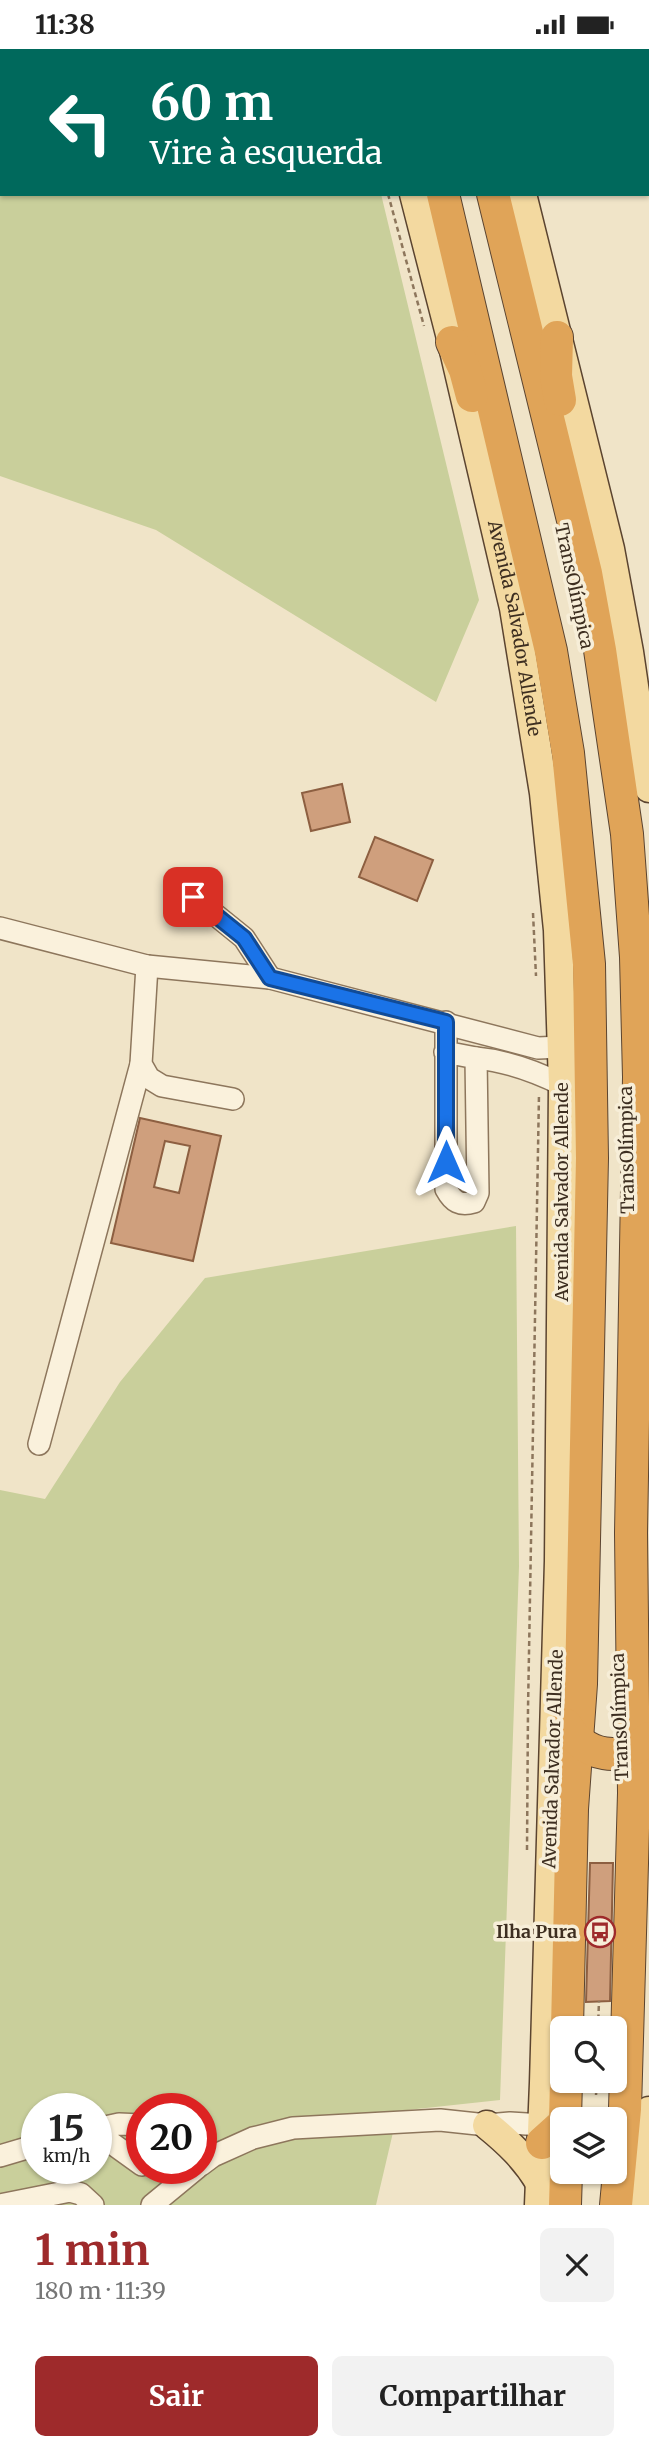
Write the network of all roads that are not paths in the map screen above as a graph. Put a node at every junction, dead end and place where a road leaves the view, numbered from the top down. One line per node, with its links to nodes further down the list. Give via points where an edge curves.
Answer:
1 (415, 196): 8 (main road, Avenida Salvador Allende)
2 (443, 196): 10 (highway, Avenida Salvador Allende)
3 (457, 196): 25 (lane, TransOlímpica, via 566,658 598,916 605,1208 597,1593 593,1686)
4 (481, 196): 26 (lane, TransOlímpica, via 573,578 614,837 625,992 628,1214 617,1678)
5 (494, 196): 9 (highway, Avenida Salvador Allende)
6 (522, 196): 7 (main road)
7 (557, 337): 9 (highway, via 556,376 590,559); 11 (main road, via 610,549)
8 (452, 342): 10 (highway, via 465,370 539,636); 17 (main road, Avenida Salvador Allende, via 514,608 535,727 558,930)
9 (586, 573): 26 (highway, Avenida Salvador Allende, via 627,834 636,957 639,1104 631,1533)
10 (551, 651): 25 (highway, Avenida Salvador Allende, via 578,837 591,1033)
11 (649, 788)
12 (176, 883): 15 (lane, via 244,938)
13 (0, 928): 14 (lane)
14 (147, 966): 15 (lane); 20 (lane)
15 (270, 978): 16 (lane)
16 (446, 1022): 17 (lane, via 538,1048); 18 (lane)
17 (562, 1047): 21 (main road, Avenida Salvador Allende)
18 (445, 1052): 19 (lane); 19 (lane, via 446,1189 464,1205 474,1202 478,1193)
19 (476, 1058): 21 (lane, via 536,1071)
20 (141, 1064): 22 (lane, via 149,1078 162,1086); 23 (lane)
21 (564, 1085): 24 (main road, Avenida Salvador Allende)
22 (233, 1099)
23 (39, 1444)
24 (559, 1561): 25 (highway, via 568,1581 564,1719); 29 (main road, Avenida Salvador Allende)
25 (582, 1744): 26 (highway, via 602,1754); 27 (highway, Avenida Salvador Allende, via 572,1809); 28 (lane, TransOlímpica)
26 (635, 1747): 30 (highway, Avenida Salvador Allende, via 633,1872)
27 (567, 2016)
28 (579, 2016)
29 (580, 2107)
30 (587, 2107)
31 (487, 2125): 32 (lane, via 519,2141); 34 (lane, via 440,2120 293,2128 253,2138); 36 (main road, via 531,2168)
32 (550, 2138)
33 (21, 2150): 35 (lane)
34 (217, 2155)
35 (0, 2156)
36 (550, 2156)
37 (627, 2158): 53 (highway, via 636,2169)
38 (167, 2184): 45 (lane)
39 (177, 2184): 45 (lane)
40 (570, 2184): 49 (highway, Avenida Salvador Allende)
41 (580, 2184): 50 (lane)
42 (597, 2184): 51 (lane)
43 (605, 2184): 52 (highway, Avenida Salvador Allende)
44 (624, 2184): 54 (main road, Avenida Salvador Allende)
45 (172, 2188): 48 (lane)
46 (0, 2205): 47 (lane, via 71,2192)
47 (93, 2205)
48 (152, 2205)
49 (565, 2205)
50 (579, 2205)
51 (604, 2205)
52 (616, 2205)
53 (633, 2205)
54 (643, 2205)

